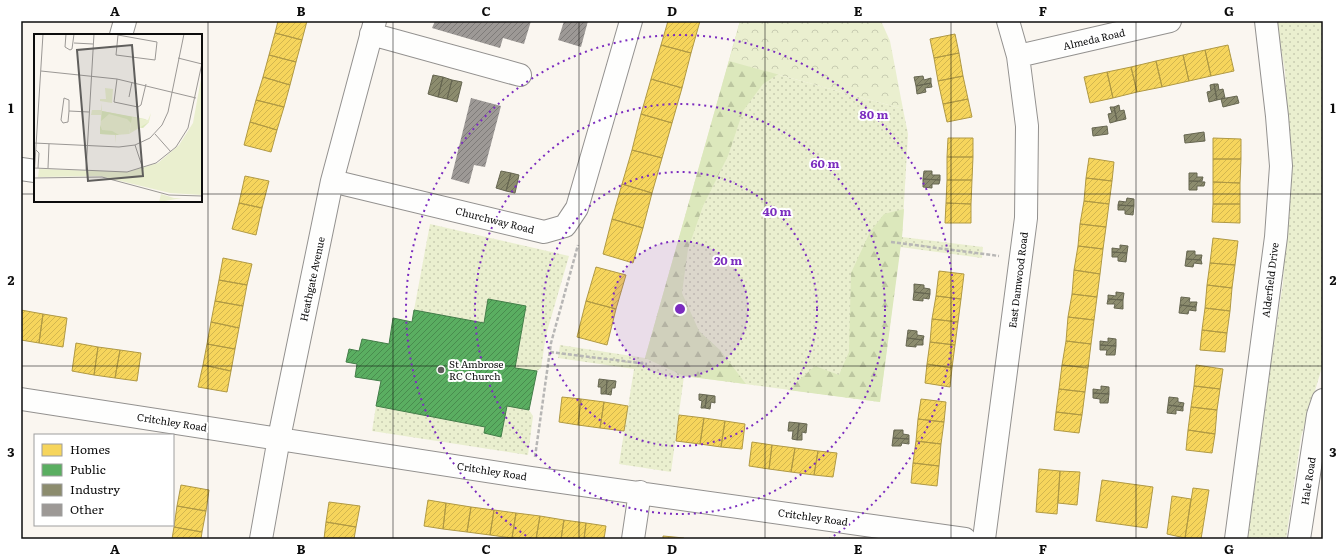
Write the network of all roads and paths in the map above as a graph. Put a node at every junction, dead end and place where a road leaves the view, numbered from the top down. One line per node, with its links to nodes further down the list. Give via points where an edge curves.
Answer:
1 (125, 21): 7 (street)
2 (631, 21): 12 (street, Churchway Road, via 577,208 565,226 544,232)
3 (1008, 21): 8 (street, East Damwood Road)
4 (1170, 21): 8 (street, Almeda Road)
5 (1266, 21): 27 (street, Alderfield Drive, via 1280,166 1276,237)
6 (373, 27): 9 (street); 12 (street, Heathgate Avenue)
7 (121, 34)
8 (1018, 56): 15 (street, East Damwood Road, via 1027,126 1026,218)
9 (520, 75)
10 (21, 169): 11 (street)
11 (34, 171)
12 (332, 180): 20 (street, Heathgate Avenue)
13 (579, 242): 16 (path)
14 (891, 242): 15 (path)
15 (1022, 258): 26 (street, East Damwood Road)
16 (550, 352): 17 (path); 21 (path)
17 (647, 364)
18 (21, 399): 20 (street, Critchley Road)
19 (1323, 400): 28 (street, Hale Road, via 1318,415)
20 (279, 438): 21 (street, Critchley Road); 23 (street, Heathgate Avenue)
21 (532, 478): 22 (street, Critchley Road)
22 (640, 492): 24 (street); 25 (street, Critchley Road)
23 (261, 539)
24 (633, 539)
25 (965, 539)
26 (984, 539)
27 (1236, 539)
28 (1299, 539)

